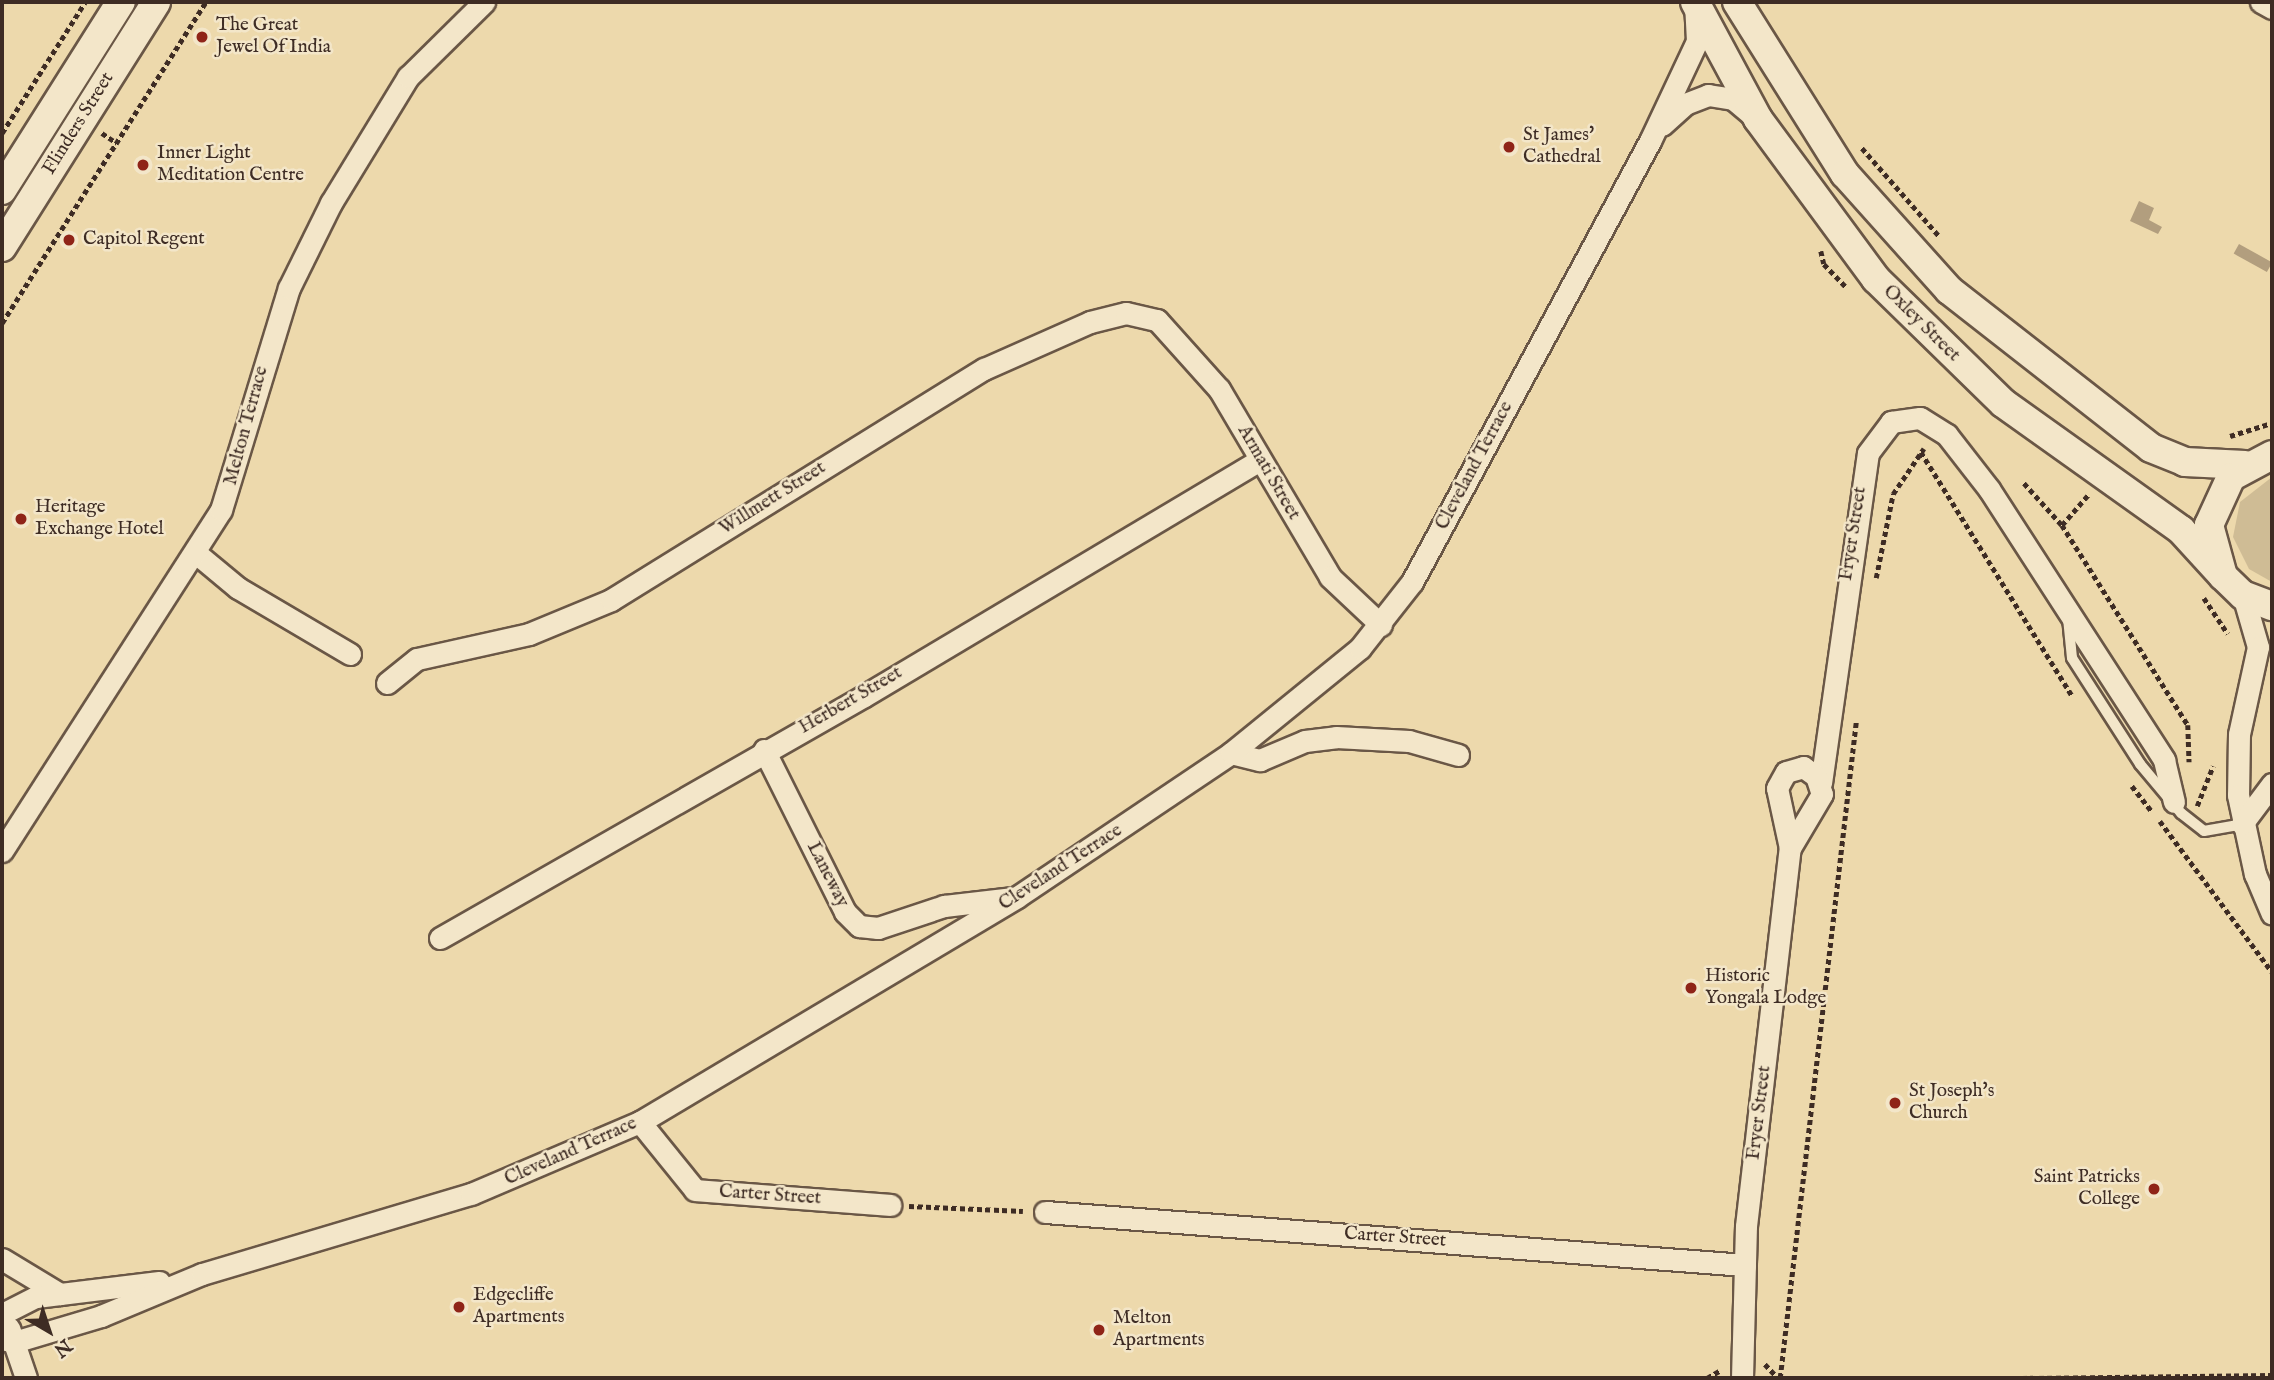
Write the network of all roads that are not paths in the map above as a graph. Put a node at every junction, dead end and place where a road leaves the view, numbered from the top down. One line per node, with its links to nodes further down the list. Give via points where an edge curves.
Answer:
1 (121, 2): 10 (main road, Flinders Street)
2 (156, 2): 11 (main road, Flinders Street)
3 (484, 2): 16 (street, Melton Terrace, via 408,78 317,227 253,397 238,473)
4 (1694, 2): 8 (main road, Oxley Street); 9 (street, Cleveland Terrace, via 1696,41)
5 (1737, 2): 15 (main road, via 1844,174 1950,290 2151,448 2185,462)
6 (2261, 2): 7 (street)
7 (2272, 8)
8 (1758, 119): 9 (street, Cleveland Terrace, via 1733,99 1708,95 1674,112); 17 (main road, Oxley Street, via 1842,238 1956,360 2003,403 2181,530)
9 (1650, 141): 21 (street, Cleveland Terrace, via 1412,582)
10 (2, 190)
11 (2, 247)
12 (1157, 320): 14 (street, Armati Street, via 1219,389); 23 (street, Willmett Street, via 1109,315 984,369 611,600 529,634 417,659)
13 (2272, 455): 15 (main road)
14 (1260, 460): 21 (street, Armati Street, via 1339,590); 24 (street, Herbert Street)
15 (2245, 465): 17 (main road, via 2220,491 2209,525)
16 (197, 554): 22 (street, via 238,587); 32 (street, Melton Terrace)
17 (2223, 576): 18 (main road, Oxley Street)
18 (2243, 595): 19 (main road); 30 (street, via 2259,647 2238,746)
19 (2272, 606)
20 (2067, 610): 27 (street, Fryer Street, via 1989,489 1940,429 1920,418 1900,419 1876,435 1868,453); 29 (street, via 2164,760); 29 (lane, via 2071,659 2144,769)
21 (1381, 625): 25 (street, Cleveland Terrace, via 1344,663)
22 (350, 654)
23 (387, 683)
24 (764, 750): 33 (street, Laneway, via 845,912 859,926 878,928 944,906); 35 (street, Herbert Street)
25 (1231, 752): 26 (street, via 1265,760 1305,741 1336,737 1409,741); 33 (street, Cleveland Terrace)
26 (1458, 755)
27 (1821, 783): 31 (street, Fryer Street, via 1820,799); 31 (street, Fryer Street, via 1803,767 1780,779 1777,794)
28 (2272, 784): 30 (street)
29 (2182, 802): 30 (lane, via 2204,831)
30 (2242, 824): 34 (street)
31 (1790, 848): 40 (street, Fryer Street)
32 (2, 851)
33 (1017, 897): 36 (street, Cleveland Terrace)
34 (2272, 914)
35 (440, 938)
36 (640, 1122): 37 (street, Carter Street, via 695,1190); 41 (street, Cleveland Terrace, via 471,1194)
37 (890, 1205)
38 (1045, 1212): 40 (street, Carter Street)
39 (2, 1259): 42 (street)
40 (1745, 1265): 46 (street, Fryer Street)
41 (202, 1275): 42 (street, Cleveland Terrace); 44 (street, Cleveland Terrace)
42 (61, 1294): 43 (street, Cleveland Terrace, via 24,1300)
43 (2, 1312): 44 (street)
44 (8, 1340): 45 (street)
45 (26, 1378)
46 (1742, 1378)

